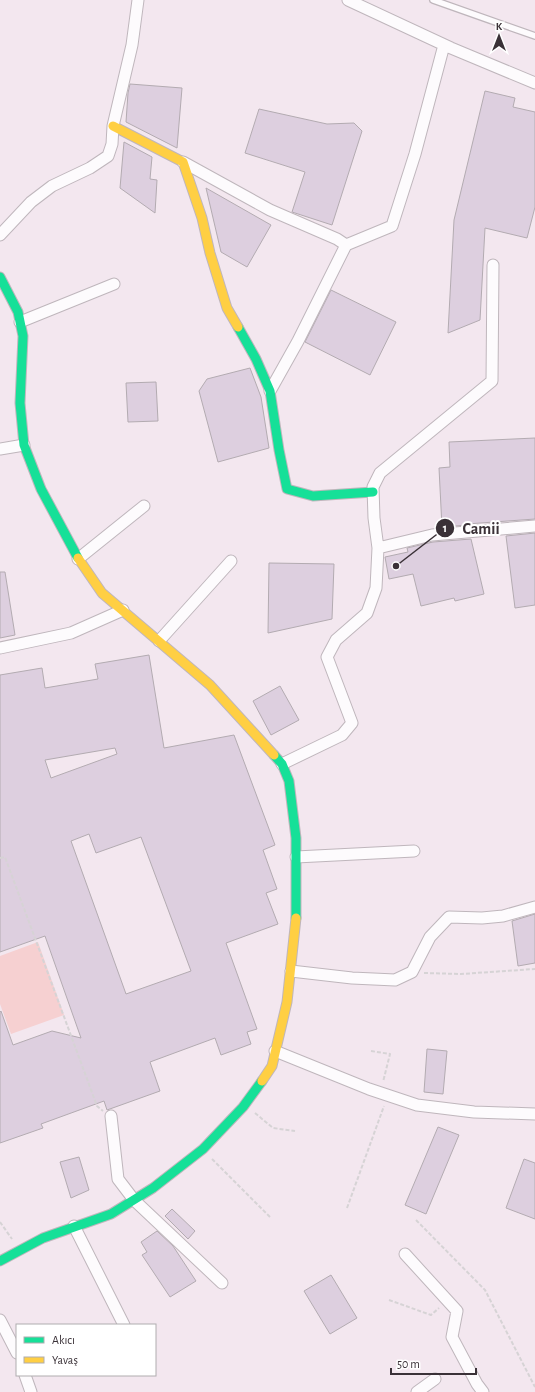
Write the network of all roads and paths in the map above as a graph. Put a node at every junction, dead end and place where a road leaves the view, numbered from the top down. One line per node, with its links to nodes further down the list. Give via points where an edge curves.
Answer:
1 (138, 0): 7 (street, via 132,44)
2 (348, 0): 5 (street)
3 (434, 0): 4 (lane)
4 (535, 36)
5 (444, 45): 6 (street); 10 (street, via 415,154 392,226)
6 (535, 83)
7 (113, 126): 8 (street); 9 (street, via 108,156 90,168 52,186 31,202)
8 (183, 162): 10 (street, via 270,210); 15 (street, via 202,218 227,308 256,359)
9 (0, 235)
10 (346, 244): 15 (street)
11 (493, 265): 18 (street, via 492,381 380,473)
12 (0, 277): 14 (street, via 18,312)
13 (114, 284): 14 (street)
14 (20, 322): 16 (street, via 23,336 20,403)
15 (270, 391): 18 (street, via 287,489 313,496)
16 (24, 445): 17 (street); 22 (street, via 41,489)
17 (0, 449)
18 (373, 492): 21 (street)
19 (144, 506): 22 (street)
20 (535, 526): 21 (street, via 432,535)
21 (378, 548): 27 (street, via 376,588 367,613 336,640 328,657 352,723 342,735)
22 (78, 559): 24 (street, via 102,593)
23 (231, 561): 25 (street)
24 (123, 610): 25 (street); 26 (street, via 71,633)
25 (159, 641): 27 (street, via 210,685)
26 (0, 648)
27 (282, 764): 29 (street, via 289,781)
28 (414, 851): 29 (street)
29 (296, 857): 33 (street, via 296,918)
30 (0, 858): 40 (path, via 5,856 96,1106)
31 (535, 907): 34 (street, via 503,916 449,917 430,937)
32 (535, 969): 34 (path, via 461,974)
33 (291, 971): 34 (street, via 395,980); 35 (street, via 288,1002)
34 (412, 972)
35 (275, 1051): 37 (street); 38 (street, via 272,1066)
36 (371, 1051): 37 (path, via 390,1054)
37 (384, 1094): 39 (street, via 417,1105 474,1112); 44 (path)
38 (245, 1104): 41 (path, via 273,1128); 42 (street)
39 (535, 1114)
40 (110, 1116): 43 (street, via 118,1179)
41 (295, 1130)
42 (203, 1150): 43 (street); 45 (path)
43 (134, 1200): 48 (street, via 111,1214); 52 (street)
44 (347, 1208)
45 (270, 1217)
46 (416, 1220): 60 (path, via 485,1290)
47 (0, 1222): 49 (path)
48 (74, 1226): 49 (street); 56 (street)
49 (20, 1249): 51 (street)
50 (405, 1254): 54 (street)
51 (0, 1261)
52 (222, 1283)
53 (389, 1300): 54 (path, via 432,1315)
54 (448, 1301): 63 (street, via 457,1311 452,1337)
55 (0, 1320): 57 (street)
56 (123, 1324)
57 (16, 1351)
58 (25, 1376): 61 (street)
59 (435, 1379): 62 (street)
60 (535, 1387)
61 (31, 1392)
62 (417, 1392)
63 (483, 1392)

